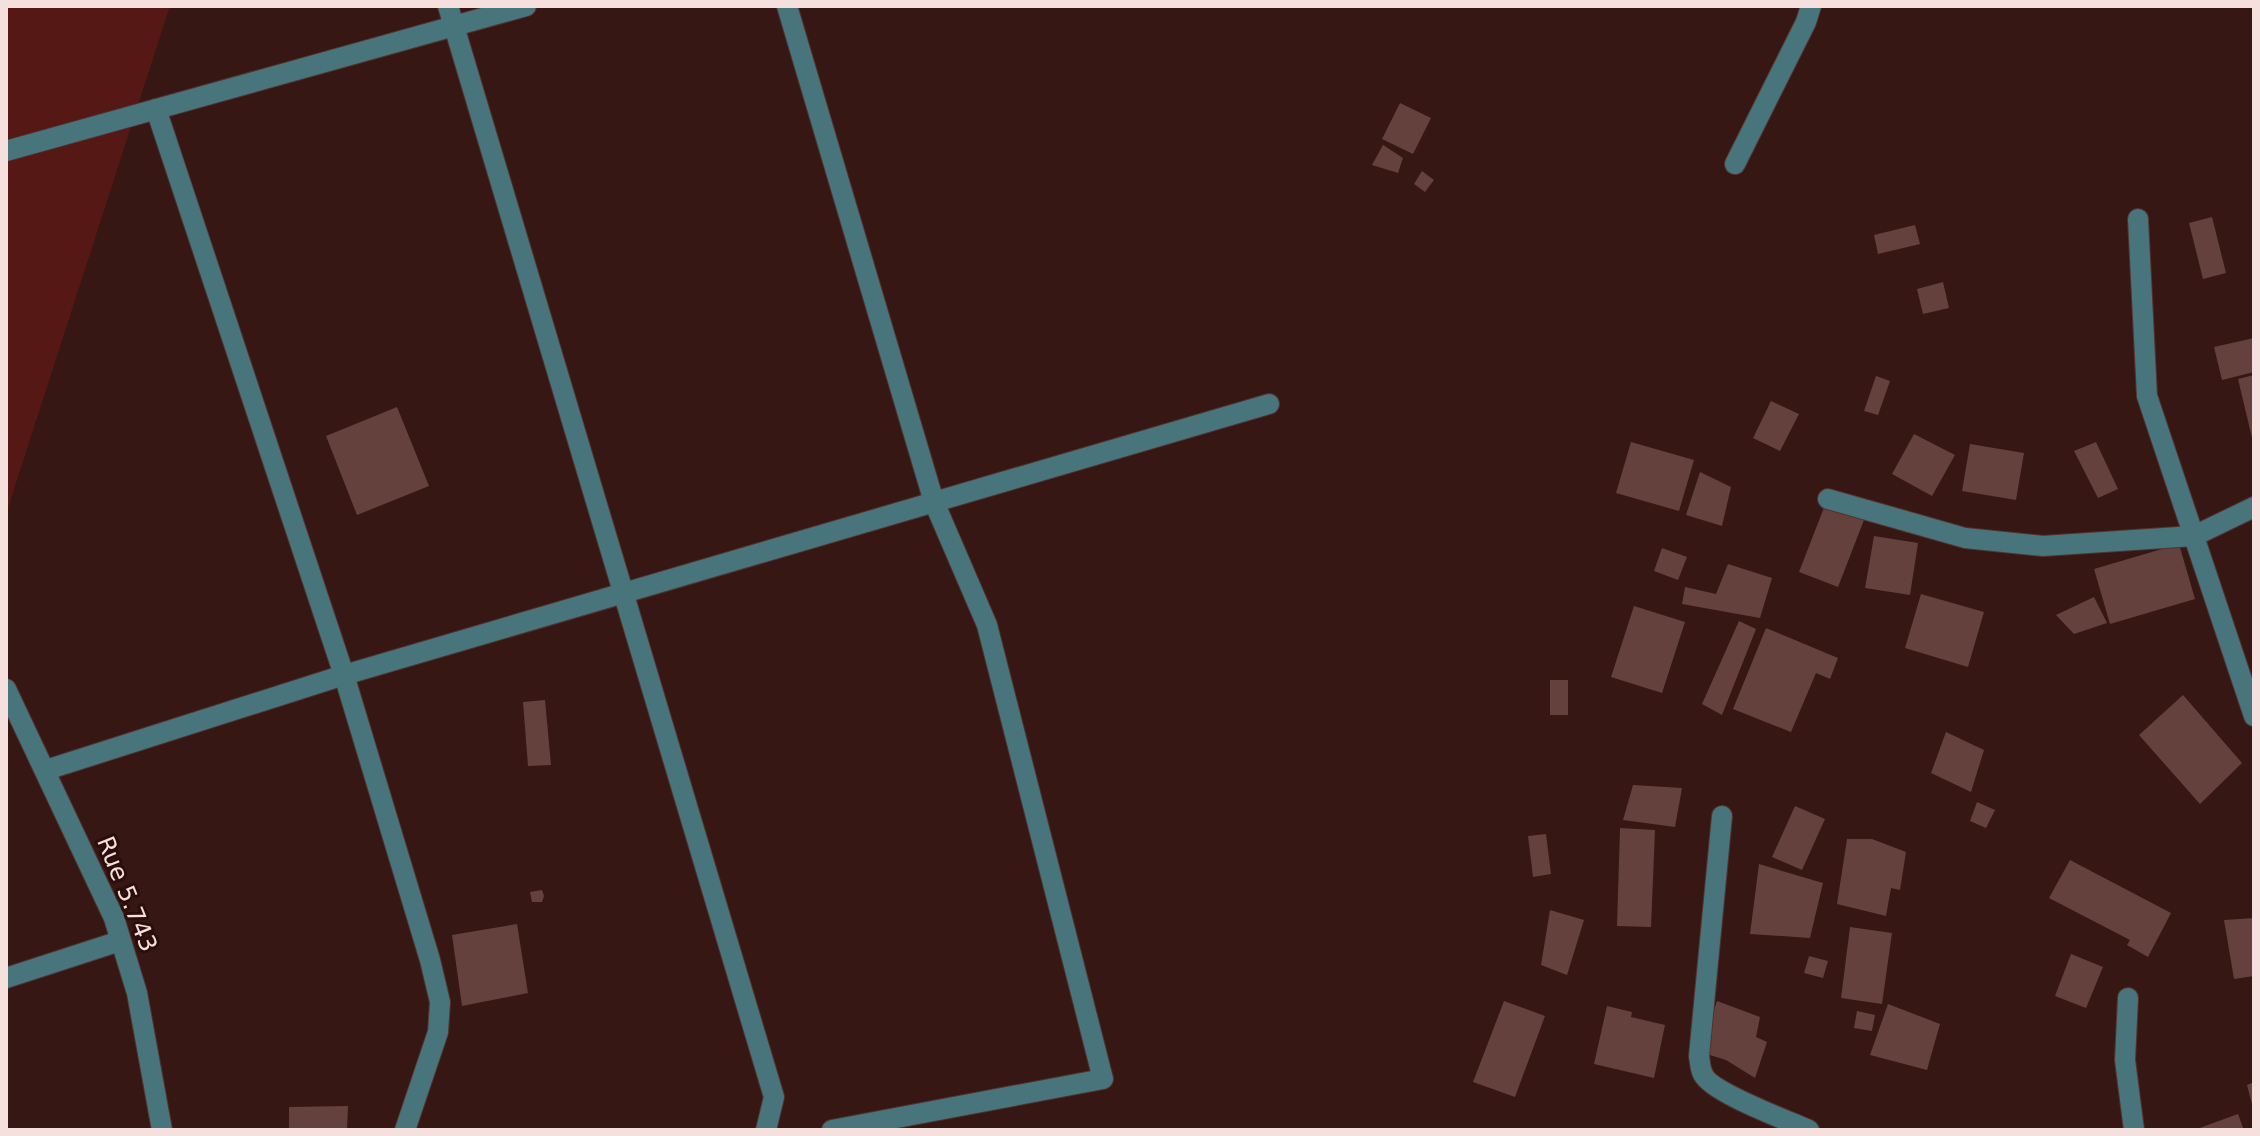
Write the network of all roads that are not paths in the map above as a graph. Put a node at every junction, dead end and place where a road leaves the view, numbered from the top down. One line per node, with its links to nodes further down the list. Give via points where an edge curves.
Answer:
1 (448, 6): 5 (street)
2 (526, 6): 5 (street)
3 (787, 6): 12 (street)
4 (1811, 6): 8 (street)
5 (455, 27): 6 (street); 15 (street)
6 (156, 109): 7 (street); 16 (street)
7 (6, 151)
8 (1735, 164)
9 (2138, 219): 14 (street, via 2147,396)
10 (1269, 404): 12 (street)
11 (1828, 499): 14 (street, via 1965,538 2043,546)
12 (934, 502): 15 (street); 27 (street, via 987,625 1103,1079)
13 (2254, 507): 14 (street)
14 (2194, 536): 18 (street)
15 (625, 593): 16 (street); 26 (street, via 774,1097)
16 (344, 675): 19 (street); 25 (street, via 440,1002 438,1032)
17 (6, 689): 19 (street, Rue 5.743)
18 (2254, 716)
19 (46, 770): 21 (street, Rue 5.743)
20 (1722, 816): 28 (street, via 1699,1056 1703,1075 1724,1092)
21 (120, 941): 22 (street); 24 (street, Rue 5.743, via 147,1035)
22 (6, 978)
23 (2128, 998): 29 (street, via 2125,1060)
24 (162, 1130)
25 (405, 1130)
26 (766, 1130)
27 (832, 1130)
28 (1809, 1130)
29 (2134, 1130)

